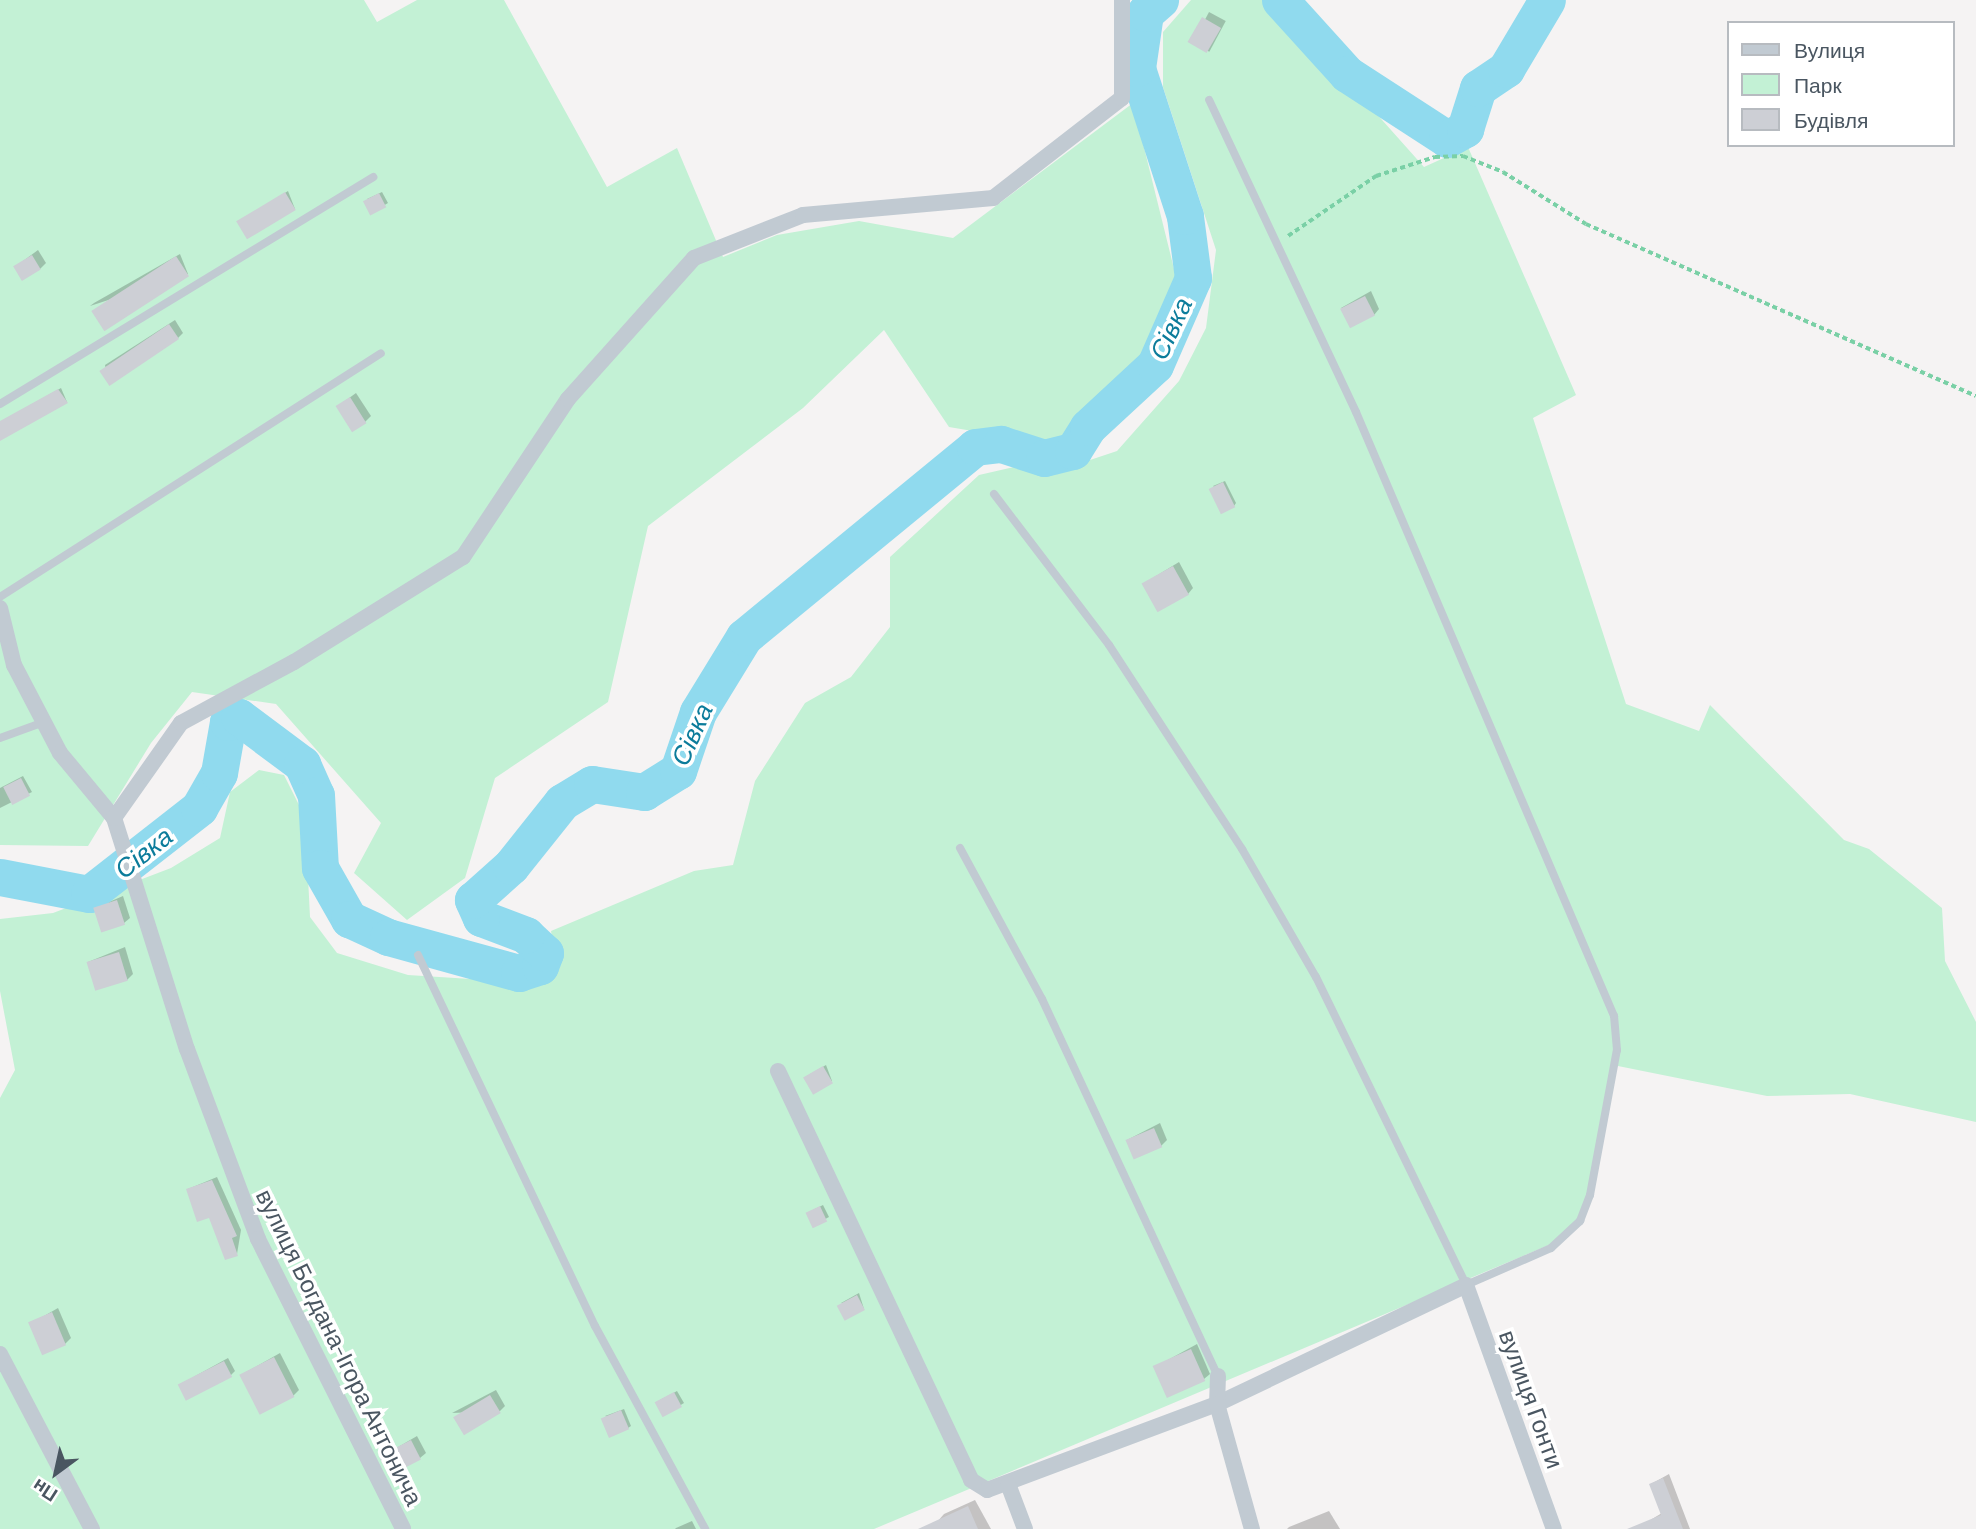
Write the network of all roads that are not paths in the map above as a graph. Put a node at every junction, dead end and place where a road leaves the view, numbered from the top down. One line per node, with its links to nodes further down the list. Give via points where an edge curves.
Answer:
1 (1122, 0): 12 (street, via 1122,98 993,198 803,215 694,258 568,399 463,557 295,662 181,723)
2 (1209, 100): 16 (lane, via 1361,425 1614,1016 1617,1050 1580,1221 1551,1248)
3 (373, 177): 5 (lane)
4 (381, 353): 7 (lane)
5 (0, 404)
6 (994, 494): 16 (lane, via 1109,645 1242,849 1316,977)
7 (0, 597)
8 (0, 608): 9 (street, вулиця Богдана-Ігора Антонича)
9 (4, 641): 10 (street, вулиця Богдана-Ігора Антонича)
10 (44, 722): 11 (lane); 12 (street, вулиця Богдана-Ігора Антонича, via 60,754)
11 (0, 738)
12 (114, 818): 22 (street, вулиця Богдана-Ігора Антонича, via 120,848 258,1239)
13 (960, 848): 18 (lane, via 1042,999)
14 (418, 955): 23 (lane, via 595,1326)
15 (778, 1071): 20 (street, via 971,1480 987,1490)
16 (1466, 1285): 19 (street); 26 (street, вулиця Гонти)
17 (0, 1354): 21 (street)
18 (1218, 1376): 19 (street)
19 (1217, 1404): 20 (street); 25 (street)
20 (1008, 1484): 24 (street)
21 (92, 1529)
22 (403, 1529)
23 (705, 1529)
24 (1025, 1529)
25 (1252, 1529)
26 (1554, 1529)

